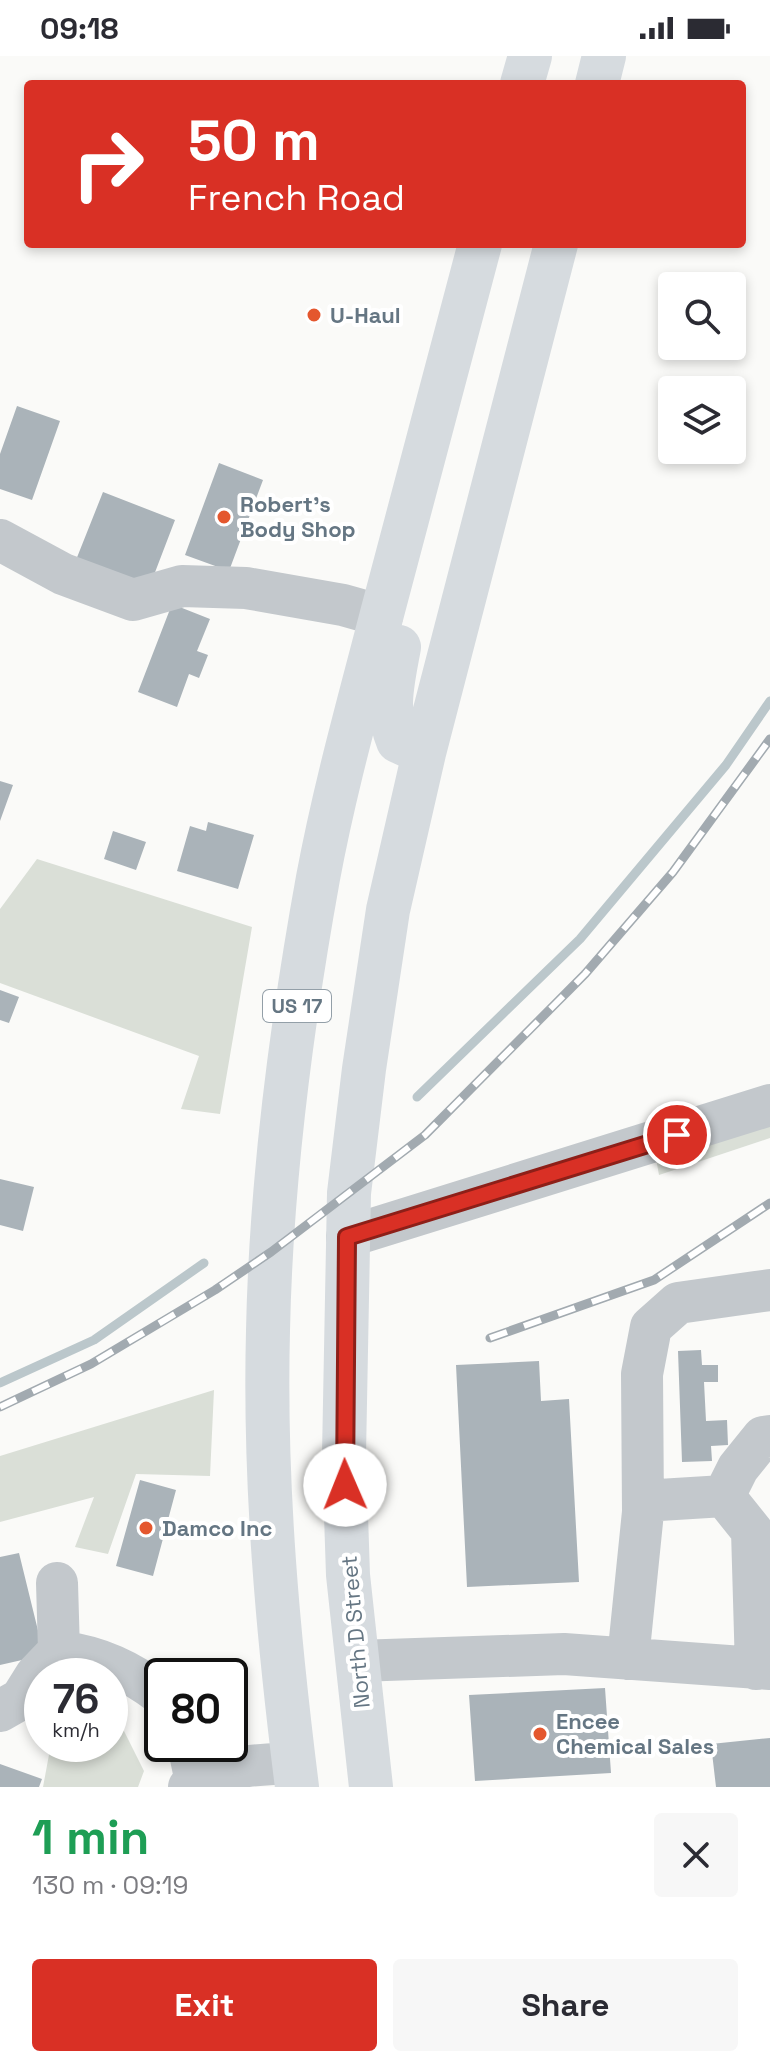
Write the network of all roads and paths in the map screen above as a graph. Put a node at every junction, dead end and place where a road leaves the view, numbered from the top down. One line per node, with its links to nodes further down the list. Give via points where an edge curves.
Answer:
1 (530, 56): 3 (highway)
2 (604, 56): 4 (highway)
3 (523, 80)
4 (598, 80)
5 (479, 248): 7 (highway, US 17)
6 (555, 248): 10 (highway, North D Street)
7 (446, 373): 9 (highway, US 17); 10 (highway, via 390,702 398,741)
8 (0, 540): 9 (street, via 63,574 133,600 182,586 246,588)
9 (382, 616): 25 (highway, US 17, via 319,875 288,1074 271,1252 268,1452 279,1648)
10 (424, 753): 12 (highway, North D Street, via 388,910 362,1084)
11 (770, 1105): 12 (street)
12 (347, 1237): 20 (highway, North D Street, via 344,1455)
13 (769, 1302): 16 (street, via 678,1303 651,1327 642,1374)
14 (770, 1436): 15 (street, via 763,1437 738,1468)
15 (724, 1496): 16 (street); 21 (street, via 752,1531)
16 (643, 1501): 19 (street)
17 (57, 1583): 18 (street)
18 (59, 1651): 22 (street, via 85,1655); 23 (street, via 21,1699)
19 (628, 1659): 20 (street, via 564,1654); 21 (street)
20 (357, 1661): 26 (highway, North D Street)
21 (763, 1669)
22 (144, 1682)
23 (0, 1711)
24 (191, 1771): 25 (street, via 235,1767)
25 (296, 1775)
26 (371, 1787)

